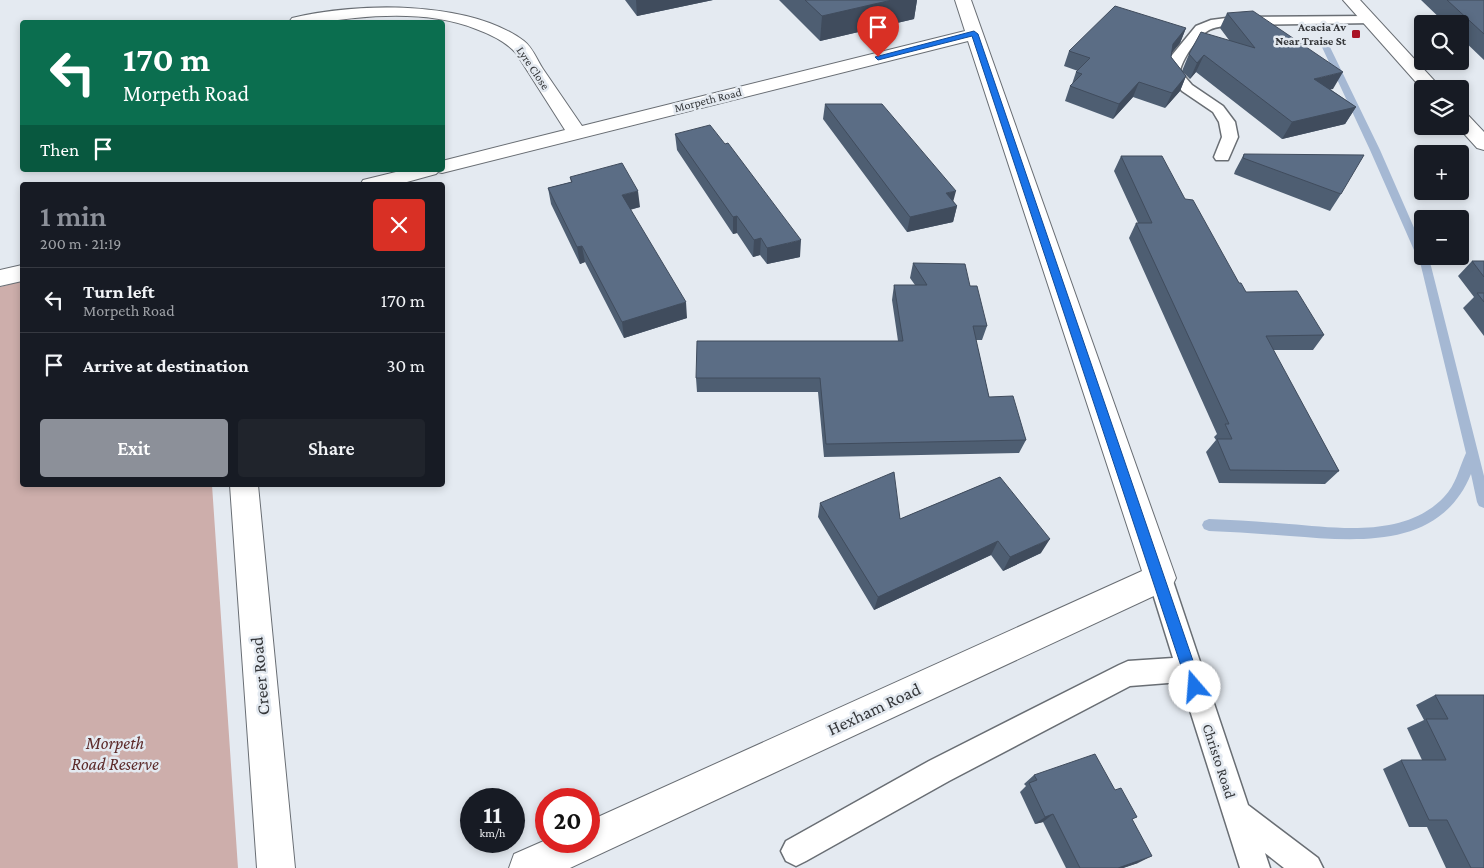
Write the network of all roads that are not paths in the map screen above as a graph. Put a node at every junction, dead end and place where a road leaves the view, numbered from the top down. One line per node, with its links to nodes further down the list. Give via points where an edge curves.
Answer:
1 (963, 0): 5 (street, Christo Road)
2 (1351, 0): 4 (street)
3 (308, 20): 8 (street, Lyre Close, via 391,9 443,11 489,25 518,45)
4 (1369, 20): 6 (street); 10 (lane, via 1234,20 1216,22 1202,29 1174,60 1173,72 1187,88 1218,109 1227,122 1230,137)
5 (974, 34): 8 (street, Morpeth Road); 17 (street, Christo Road)
6 (1425, 80)
7 (1469, 128): 9 (street)
8 (576, 132): 11 (street, Morpeth Road)
9 (1484, 144)
10 (1222, 157)
11 (445, 166)
12 (422, 172): 13 (street)
13 (383, 182)
14 (20, 273): 15 (street)
15 (0, 278)
16 (244, 487): 23 (street, Creer Road)
17 (1160, 578): 18 (lane, Christo Road); 20 (street, Hexham Road)
18 (1189, 669): 19 (lane, Christo Road); 21 (lane, via 1128,674 939,771)
19 (1236, 813): 25 (lane, Christo Road); 26 (lane)
20 (600, 835)
21 (796, 851)
22 (561, 853): 24 (street, Hexham Road)
23 (276, 868)
24 (528, 868)
25 (1255, 868)
26 (1308, 868)

